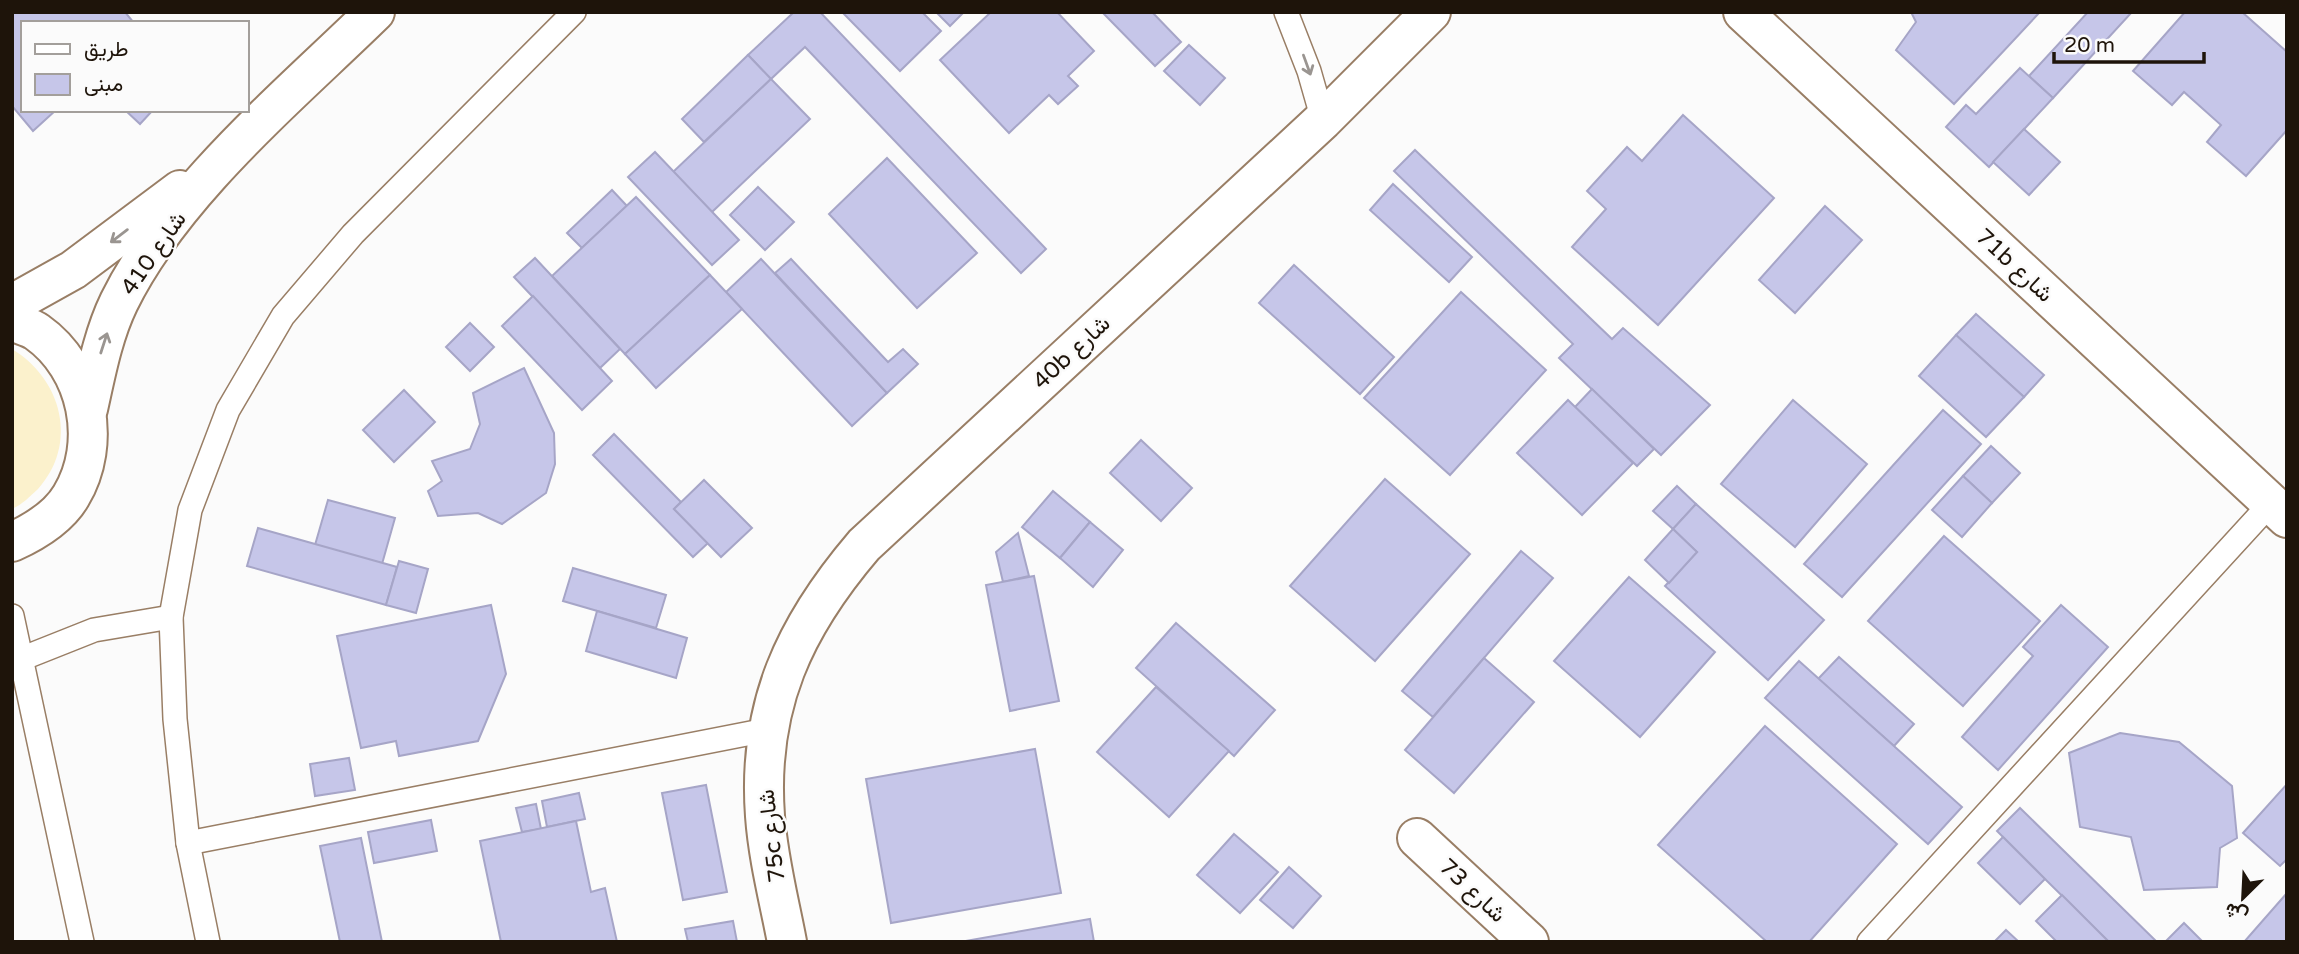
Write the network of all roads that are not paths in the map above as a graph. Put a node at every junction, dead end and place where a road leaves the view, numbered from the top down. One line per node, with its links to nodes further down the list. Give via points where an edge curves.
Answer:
1 (375, 12): 7 (street, شارع 410)
2 (574, 12): 14 (lane, via 353,234 283,316 228,410 190,510)
3 (1286, 12): 6 (lane, one-way to 6)
4 (1431, 12): 6 (street, 40b شارع)
5 (1743, 12): 11 (street, 71b شارع)
6 (1323, 120): 16 (street, 40b شارع, via 864,545 829,586 801,630 780,679)
7 (232, 151): 8 (street, شارع 410, one-way to 8, via 73,270); 10 (street, شارع 410, one-way to 7, via 102,349 140,262)
8 (12, 304)
9 (12, 321): 10 (street, via 37,332 70,365)
10 (88, 409): 12 (street, via 87,454 71,497 40,529)
11 (2279, 511): 23 (lane)
12 (12, 542)
13 (12, 616): 15 (lane)
14 (171, 617): 15 (lane, via 94,630); 18 (lane, via 175,719)
15 (22, 659): 19 (lane)
16 (766, 730): 18 (lane); 21 (street, 75c شارع, via 765,818)
17 (1417, 838): 22 (street, شارع 73)
18 (188, 843): 20 (lane)
19 (82, 942)
20 (208, 942)
21 (786, 942)
22 (1529, 942)
23 (1869, 942)

